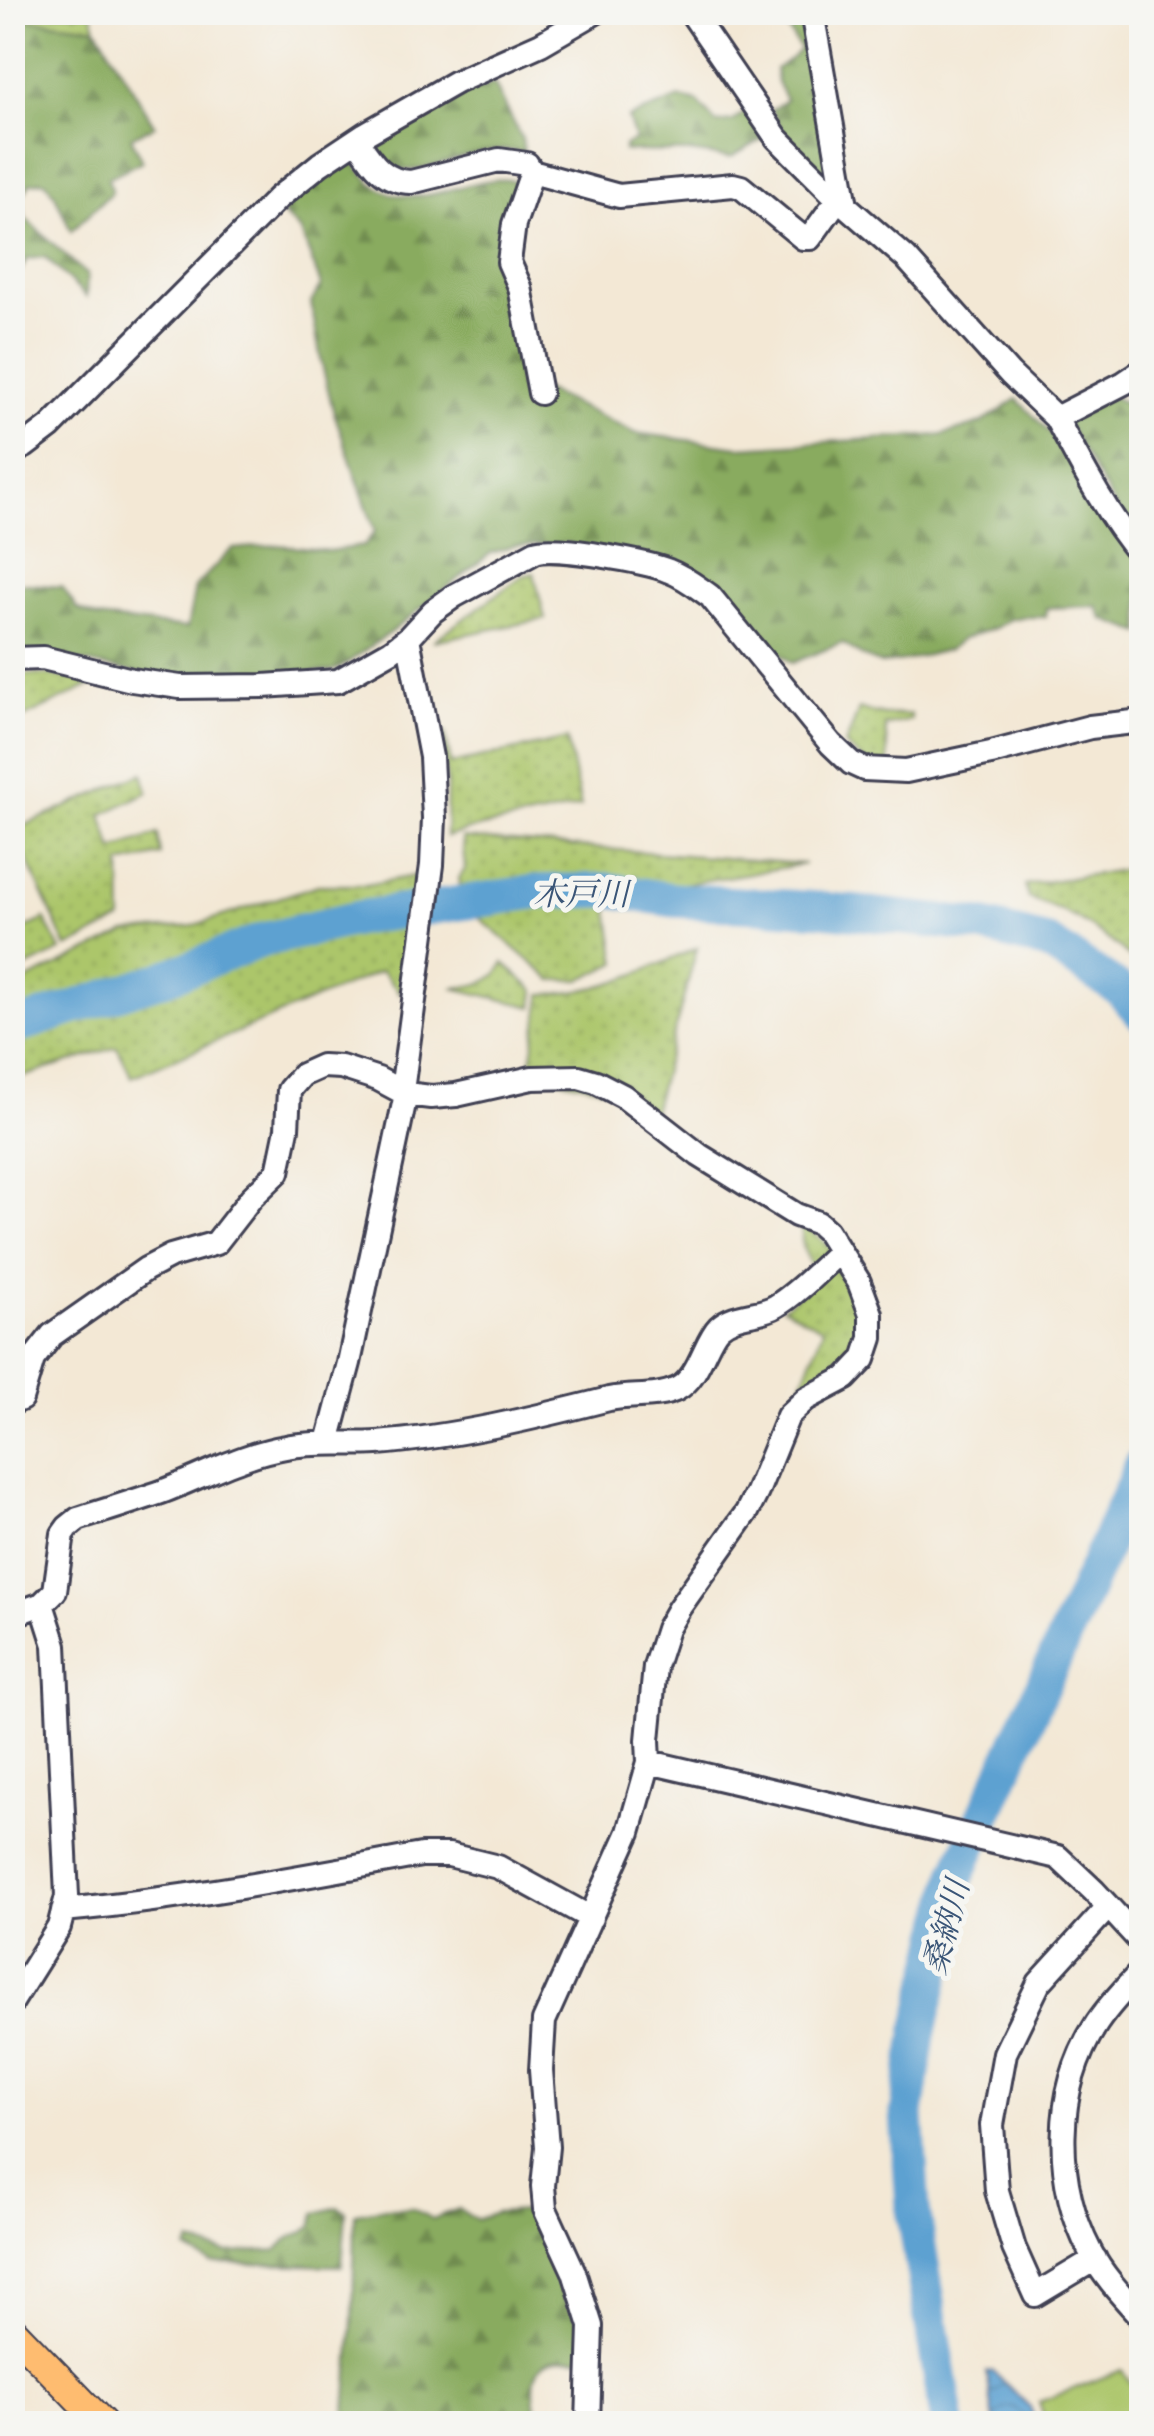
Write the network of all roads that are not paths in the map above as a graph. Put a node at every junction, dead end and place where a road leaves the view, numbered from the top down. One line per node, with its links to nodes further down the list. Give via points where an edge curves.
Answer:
1 (596, 12): 4 (street)
2 (691, 12): 6 (street, via 777,138)
3 (812, 12): 6 (street)
4 (357, 140): 5 (street, via 397,182 499,160 527,164); 10 (street, via 278,198 50,428)
5 (532, 172): 6 (street, via 619,196 733,184 804,238); 8 (street, via 509,262)
6 (842, 202): 9 (street, via 906,258)
7 (1142, 371): 9 (street)
8 (540, 393)
9 (1056, 418): 11 (street, via 1101,502)
10 (12, 452)
11 (1142, 556)
12 (408, 638): 13 (street, via 338,681 312,684 180,686 43,658); 14 (street, via 454,596 535,552 565,549 666,570 710,596 830,744 864,769 906,770); 15 (street, via 434,818)
13 (12, 658)
14 (1142, 720)
15 (404, 1092): 16 (street, via 456,1096 532,1078 596,1082 699,1155 818,1223); 17 (street, via 341,1067 322,1066 302,1076 289,1090 278,1172 216,1243 146,1269 52,1335 33,1359 21,1399); 18 (street)
16 (840, 1252): 18 (street, via 773,1308 718,1328 680,1388 436,1435); 21 (street, via 871,1314 866,1353 846,1378 788,1416 746,1512 678,1608 655,1666)
17 (12, 1404)
18 (328, 1442): 19 (street, via 237,1460 78,1520 64,1534 55,1591)
19 (42, 1604): 20 (street); 23 (street, via 55,1645)
20 (12, 1616)
21 (649, 1762): 22 (street, via 1058,1856); 24 (street, via 629,1832)
22 (1108, 1907): 25 (street); 28 (street, via 1039,1983 1005,2053 992,2126 996,2191 1035,2295)
23 (63, 1910): 24 (street, via 449,1855 498,1866); 27 (street)
24 (591, 1918): 32 (street, via 544,2021 542,2070 545,2210 591,2326)
25 (1142, 1943)
26 (1142, 1971): 28 (street, via 1094,2026 1068,2096 1067,2182)
27 (12, 2002)
28 (1095, 2259): 29 (street)
29 (1142, 2318)
30 (12, 2330): 31 (main road)
31 (103, 2424)
32 (588, 2424)

